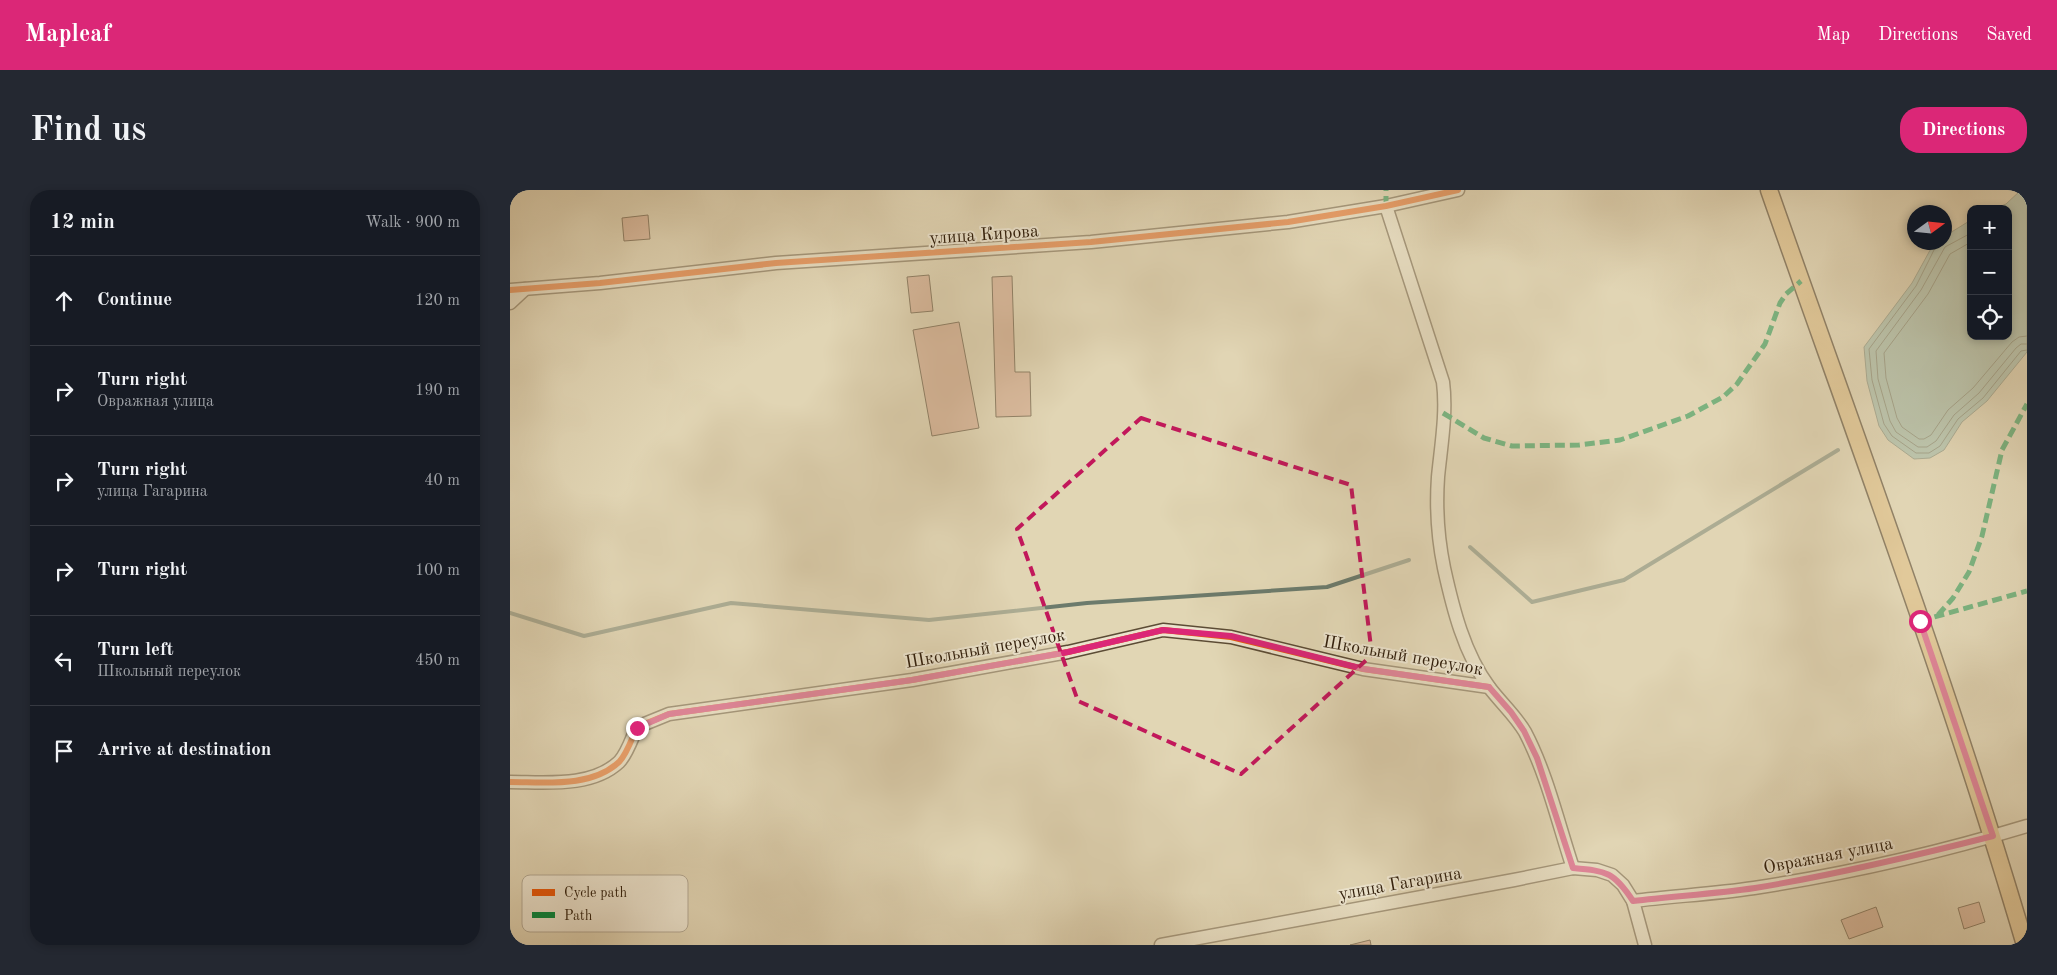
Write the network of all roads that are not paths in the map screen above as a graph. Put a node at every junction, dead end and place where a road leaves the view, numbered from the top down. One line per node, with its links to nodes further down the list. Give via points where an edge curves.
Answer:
1 (1458, 190): 3 (street, улица Кирова)
2 (1769, 190): 10 (main road)
3 (1386, 206): 4 (street, улица Кирова, via 1288,222 1130,238 776,263); 7 (street, via 1443,382 1445,397 1438,480 1444,566 1463,638)
4 (525, 289): 5 (street, улица Кирова); 6 (street)
5 (510, 290)
6 (510, 303)
7 (1489, 687): 8 (street, Школьный переулок, via 1364,669 1231,636 1163,630 1068,652 912,680 669,714 637,728 621,761 607,771 564,782); 11 (street, via 1524,731 1537,758)
8 (510, 782)
9 (2027, 826): 10 (street, Овражная улица)
10 (1993, 836): 12 (street, Овражная улица, via 1820,877 1733,891); 15 (main road)
11 (1573, 868): 12 (street, улица Гагарина, via 1612,875); 13 (street, улица Гагарина)
12 (1633, 901): 14 (street)
13 (1161, 945)
14 (1645, 945)
15 (2025, 945)

